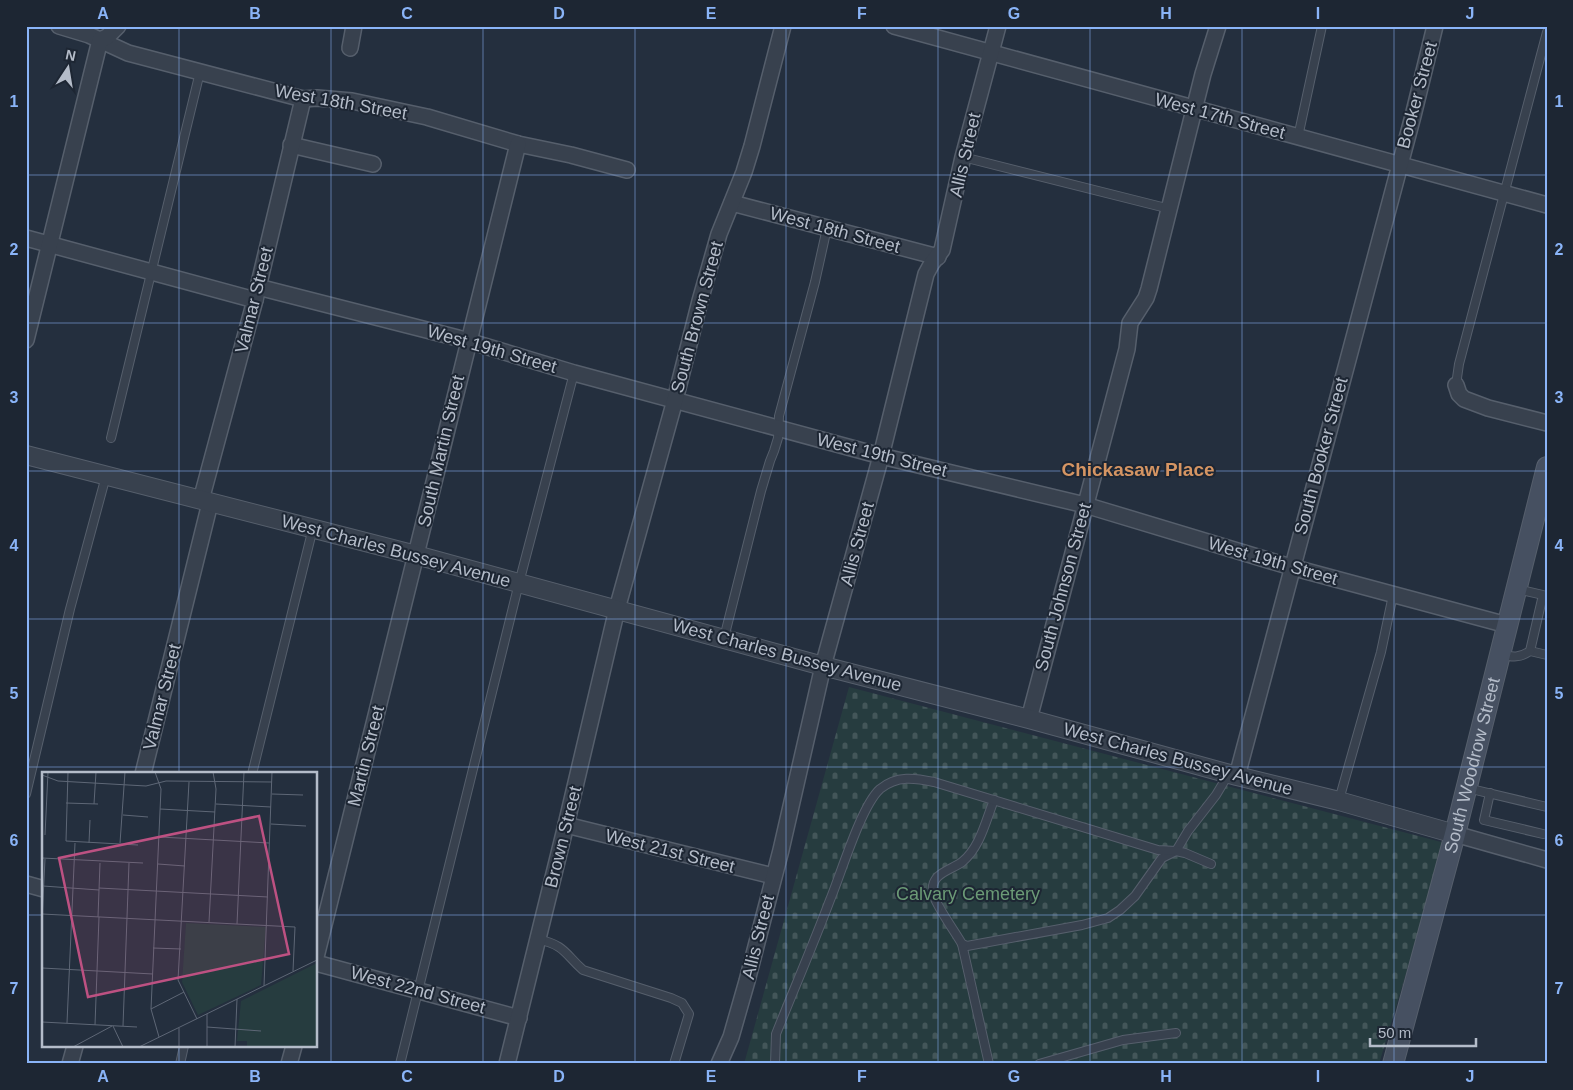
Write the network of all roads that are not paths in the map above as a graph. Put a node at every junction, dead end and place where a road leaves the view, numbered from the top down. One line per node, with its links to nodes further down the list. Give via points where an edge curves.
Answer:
1 (59, 26): 11 (street, West 18th Street)
2 (118, 26): 11 (street)
3 (354, 26): 12 (street)
4 (783, 26): 25 (street, South Brown Street, via 752,146)
5 (894, 26): 13 (street, West 17th Street)
6 (998, 26): 13 (street, Allis Street)
7 (1218, 26): 16 (street, South Johnson Street)
8 (1322, 26): 17 (lane)
9 (1436, 26): 22 (street, Booker Street)
10 (1547, 32): 24 (lane)
11 (100, 40): 14 (street, West 18th Street, via 128,53); 30 (street)
12 (350, 48)
13 (991, 52): 16 (street, West 17th Street); 20 (street, Allis Street)
14 (200, 72): 15 (street, West 18th Street); 32 (lane)
15 (303, 99): 18 (street, West 18th Street, via 352,101 428,117); 19 (street, Valmar Street)
16 (1195, 109): 17 (street, West 17th Street); 27 (street, South Johnson Street)
17 (1298, 137): 22 (street, West 17th Street)
18 (518, 144): 23 (street, West 18th Street); 35 (street, South Martin Street)
19 (292, 145): 21 (street); 33 (street, Valmar Street)
20 (963, 157): 27 (lane); 31 (street, Allis Street, via 947,234)
21 (372, 164)
22 (1399, 164): 24 (street, West 17th Street); 51 (street, South Booker Street)
23 (627, 170)
24 (1505, 194): 26 (street, West 17th Street); 37 (lane)
25 (732, 203): 28 (street, West 18th Street); 38 (street, South Brown Street, via 719,234)
26 (1547, 205)
27 (1170, 209): 47 (street, South Johnson Street, via 1149,289 1130,323 1127,349)
28 (827, 228): 31 (street, West 18th Street); 40 (lane)
29 (26, 238): 30 (street, West 19th Street)
30 (50, 244): 32 (street, West 19th Street); 34 (street)
31 (938, 257): 43 (street, Allis Street, via 926,274)
32 (152, 272): 33 (street, West 19th Street); 41 (lane)
33 (256, 294): 35 (street, West 19th Street); 46 (street, Valmar Street)
34 (26, 340)
35 (468, 341): 36 (street, West 19th Street); 50 (street, South Martin Street)
36 (574, 373): 38 (street, West 19th Street); 52 (lane)
37 (1456, 385): 39 (street, via 1464,399)
38 (674, 400): 40 (street, West 19th Street); 56 (street, South Brown Street)
39 (1547, 423)
40 (778, 428): 43 (street, West 19th Street); 58 (lane)
41 (111, 438)
42 (26, 454): 45 (street, West Charles Bussey Avenue)
43 (881, 456): 47 (street, West 19th Street); 62 (street, Allis Street)
44 (1547, 468): 48 (main road, South Woodrow Street)
45 (106, 476): 46 (street, West Charles Bussey Avenue); 69 (lane)
46 (205, 502): 49 (street, West Charles Bussey Avenue); 64 (street, Valmar Street)
47 (1085, 505): 51 (street, West 19th Street); 63 (street, South Johnson Street)
48 (1542, 510): 53 (main road, South Woodrow Street)
49 (313, 528): 50 (street, West Charles Bussey Avenue); 65 (lane)
50 (416, 555): 52 (street, West Charles Bussey Avenue); 84 (street, Martin Street)
51 (1291, 567): 54 (street, West 19th Street); 66 (street, South Booker Street)
52 (519, 583): 56 (street, West Charles Bussey Avenue); 86 (lane)
53 (1516, 589): 55 (lane); 57 (main road, South Woodrow Street)
54 (1393, 594): 57 (street, West 19th Street); 71 (lane, via 1378,662)
55 (1545, 595): 59 (lane)
56 (617, 609): 58 (street, West Charles Bussey Avenue); 73 (street, Brown Street)
57 (1507, 625): 60 (main road, South Woodrow Street)
58 (724, 638): 62 (street, West Charles Bussey Avenue)
59 (1530, 651): 60 (lane, via 1516,657); 61 (lane)
60 (1501, 655): 67 (main road, South Woodrow Street)
61 (1547, 655)
62 (823, 666): 63 (street, West Charles Bussey Avenue); 79 (street, Allis Street)
63 (1029, 719): 66 (street, West Charles Bussey Avenue)
64 (143, 772)
65 (252, 772)
66 (1237, 776): 71 (street, West Charles Bussey Avenue); 76 (lane, via 1225,780)
67 (1467, 788): 68 (lane); 74 (main road, South Woodrow Street)
68 (1490, 793): 72 (lane); 75 (lane, via 1484,820)
69 (26, 794)
70 (994, 800): 76 (lane, via 1158,850); 83 (lane, via 970,852 962,862 939,875 933,884 936,902); 99 (lane, via 913,778 887,784 872,798 776,1034)
71 (1339, 801): 74 (street, West Charles Bussey Avenue)
72 (1547, 807)
73 (566, 825): 79 (street, West 21st Street); 82 (street, Brown Street)
74 (1456, 834): 77 (street, West Charles Bussey Avenue); 102 (main road, South Woodrow Street)
75 (1543, 834)
76 (1176, 850): 78 (lane); 83 (lane, via 1162,858 1135,896 1108,918 968,946)
77 (1547, 860)
78 (1211, 864)
79 (774, 876): 98 (street, Allis Street, via 731,1037)
80 (26, 884): 81 (street)
81 (42, 888)
82 (538, 939): 87 (street, Brown Street); 97 (lane, via 564,949 583,970 682,1003 689,1014)
83 (962, 944): 100 (lane)
84 (318, 949)
85 (318, 964): 86 (street, West 22nd Street)
86 (418, 991): 87 (street, West 22nd Street); 95 (lane)
87 (519, 1018): 96 (street, Brown Street)
88 (1176, 1033): 101 (lane, via 1123,1040)
89 (74, 1048): 92 (street)
90 (184, 1048): 93 (lane)
91 (293, 1048): 94 (street)
92 (70, 1064)
93 (180, 1064)
94 (289, 1064)
95 (400, 1064)
96 (507, 1064)
97 (674, 1064)
98 (719, 1064)
99 (775, 1064)
100 (989, 1064)
101 (1039, 1064)
102 (1393, 1064)

